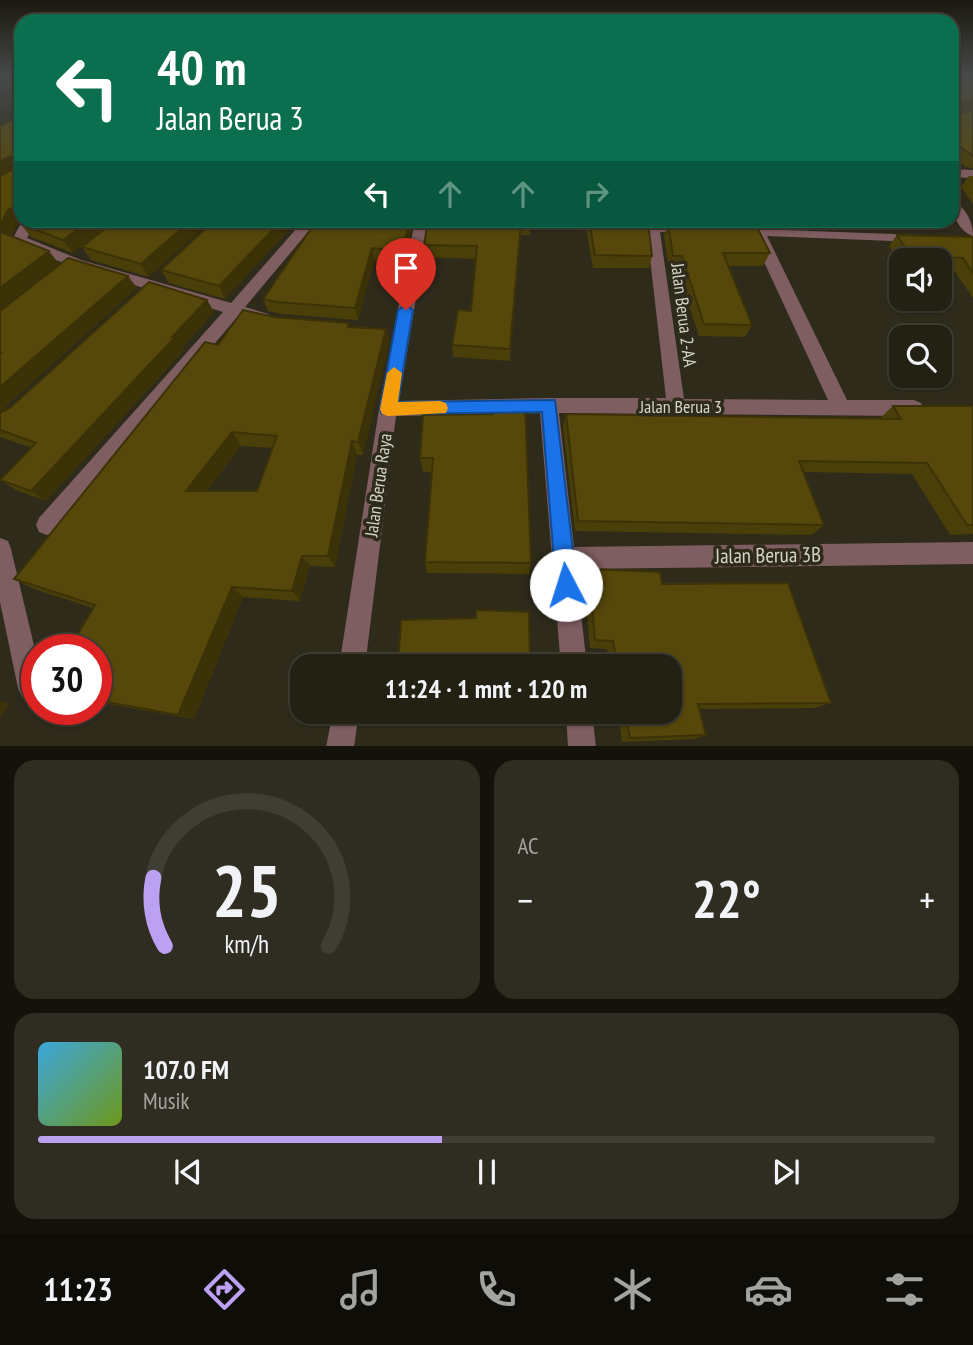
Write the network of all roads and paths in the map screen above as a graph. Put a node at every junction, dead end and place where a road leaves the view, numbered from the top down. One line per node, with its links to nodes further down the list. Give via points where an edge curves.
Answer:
1 (959, 214): 11 (street)
2 (26, 228): 14 (street, via 19,240 75,263)
3 (305, 228): 16 (street)
4 (419, 228): 22 (street, Jalan Berua Raya, via 395,332)
5 (654, 228): 19 (street, Jalan Berua 2-AA)
6 (692, 228): 7 (street)
7 (734, 228)
8 (756, 228): 20 (street)
9 (784, 228): 12 (street)
10 (866, 228): 12 (street)
11 (973, 232)
12 (870, 234): 13 (street)
13 (934, 239)
14 (160, 281): 15 (street); 16 (street)
15 (135, 304)
16 (235, 311): 17 (street); 23 (street)
17 (281, 323)
18 (550, 405): 19 (street, Jalan Berua 3); 22 (street, Jalan Berua 3); 26 (street)
19 (676, 406): 20 (street, Jalan Berua 3)
20 (841, 407): 21 (street, Jalan Berua 3)
21 (933, 408)
22 (388, 409): 28 (street, Jalan Berua Raya)
23 (47, 525)
24 (0, 550): 27 (street)
25 (973, 553): 26 (street, Jalan Berua 3B)
26 (564, 558): 29 (street)
27 (21, 643)
28 (354, 654)
29 (573, 654)
30 (343, 724): 32 (street)
31 (580, 724): 33 (street)
32 (340, 746)
33 (582, 746)

